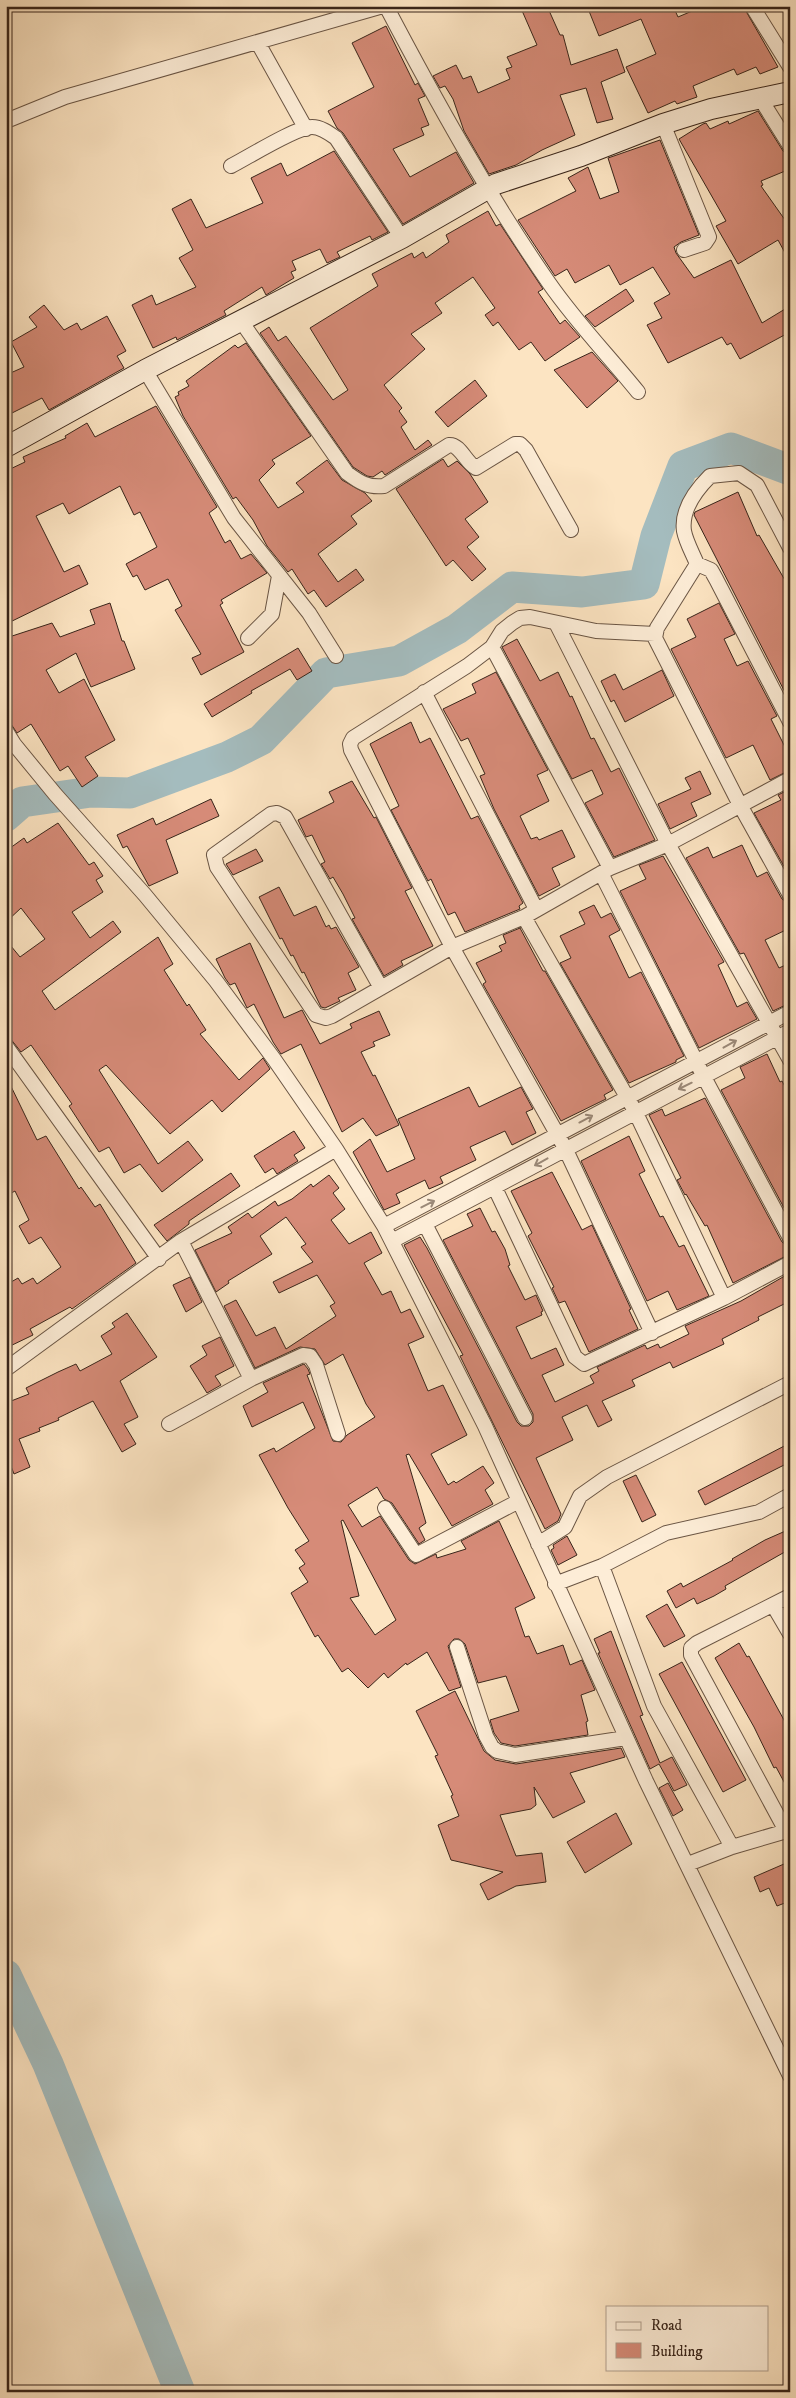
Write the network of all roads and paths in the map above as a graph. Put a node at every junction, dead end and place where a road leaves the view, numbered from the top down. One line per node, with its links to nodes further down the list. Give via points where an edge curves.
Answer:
1 (385, 6): 3 (street); 12 (street)
2 (752, 6): 4 (street)
3 (258, 43): 7 (street, via 65,97); 9 (street)
4 (790, 67)
5 (790, 92): 6 (street)
6 (760, 98): 8 (street); 10 (street)
7 (6, 121)
8 (664, 124): 12 (street); 14 (street, via 709,236 704,242)
9 (306, 129): 11 (street); 13 (street, via 324,130 336,138)
10 (790, 146)
11 (231, 166)
12 (487, 189): 13 (street); 17 (street, via 574,318)
13 (402, 238): 15 (street)
14 (684, 250)
15 (241, 322): 16 (street); 19 (street, via 347,473 360,482 374,487 384,486 449,444 476,468 520,444)
16 (145, 370): 18 (street); 22 (street, via 234,518)
17 (638, 392)
18 (6, 447)
19 (571, 530)
20 (790, 548): 21 (street, via 757,485 738,473 710,476 689,503 684,518 684,532)
21 (697, 564): 24 (street); 29 (street, via 710,570 716,579)
22 (279, 576): 25 (street, via 272,614); 27 (street)
23 (556, 623): 24 (street, via 596,631); 26 (street, via 520,618 502,632); 34 (street)
24 (655, 634): 33 (street)
25 (248, 638)
26 (492, 647): 28 (street); 35 (street)
27 (336, 656)
28 (424, 692): 37 (street); 39 (street, via 359,733 350,744)
29 (790, 722)
30 (6, 731): 31 (street)
31 (10, 747): 51 (street, via 86,828 216,981)
32 (790, 779): 33 (street)
33 (740, 804): 34 (street); 36 (street)
34 (668, 844): 35 (street); 42 (street)
35 (605, 870): 37 (street); 46 (street)
36 (790, 895)
37 (536, 909): 38 (street)
38 (524, 917): 39 (street); 48 (street)
39 (452, 947): 40 (street); 50 (street)
40 (381, 988): 40 (street, via 285,817 271,814 214,855 217,867 316,1015 326,1018)
41 (790, 1012): 42 (street)
42 (769, 1022): 43 (street); 46 (street, one-way to 42)
43 (784, 1034): 45 (street); 47 (street)
44 (6, 1046): 59 (street)
45 (790, 1060)
46 (697, 1063): 47 (street); 48 (street)
47 (704, 1077): 49 (street, one-way to 49); 56 (street)
48 (627, 1097): 49 (street); 50 (street, one-way to 48)
49 (635, 1111): 52 (street); 61 (street)
50 (556, 1135): 52 (street); 55 (street, one-way to 50)
51 (336, 1148): 55 (street); 58 (street)
52 (565, 1148): 53 (street, one-way to 53); 62 (street)
53 (495, 1188): 54 (street); 62 (street, via 578,1360 589,1363)
54 (425, 1224): 57 (street); 66 (street)
55 (384, 1226): 57 (street)
56 (790, 1238)
57 (392, 1241): 70 (street)
58 (181, 1242): 59 (street); 64 (street)
59 (159, 1259): 63 (street)
60 (790, 1263): 61 (street)
61 (724, 1298): 62 (street)
62 (652, 1333)
63 (6, 1369)
64 (251, 1379): 67 (street); 68 (street, via 303,1354 310,1356 316,1365)
65 (790, 1383): 72 (street, via 585,1491 565,1527)
66 (525, 1418)
67 (169, 1424)
68 (338, 1434)
69 (790, 1495): 73 (street, via 759,1512 666,1533)
70 (519, 1501): 71 (street, via 416,1554); 72 (street)
71 (385, 1508)
72 (538, 1544): 74 (street)
73 (602, 1566): 74 (street); 81 (street, via 654,1706)
74 (556, 1584): 79 (street)
75 (790, 1596): 76 (street)
76 (773, 1605): 77 (street); 80 (street, via 697,1643 691,1648 691,1655)
77 (790, 1634)
78 (457, 1647): 79 (street, via 486,1736 497,1750 515,1755)
79 (626, 1738): 82 (street)
80 (788, 1831): 81 (street)
81 (732, 1847): 82 (street)
82 (688, 1864): 83 (street)
83 (790, 2076)

